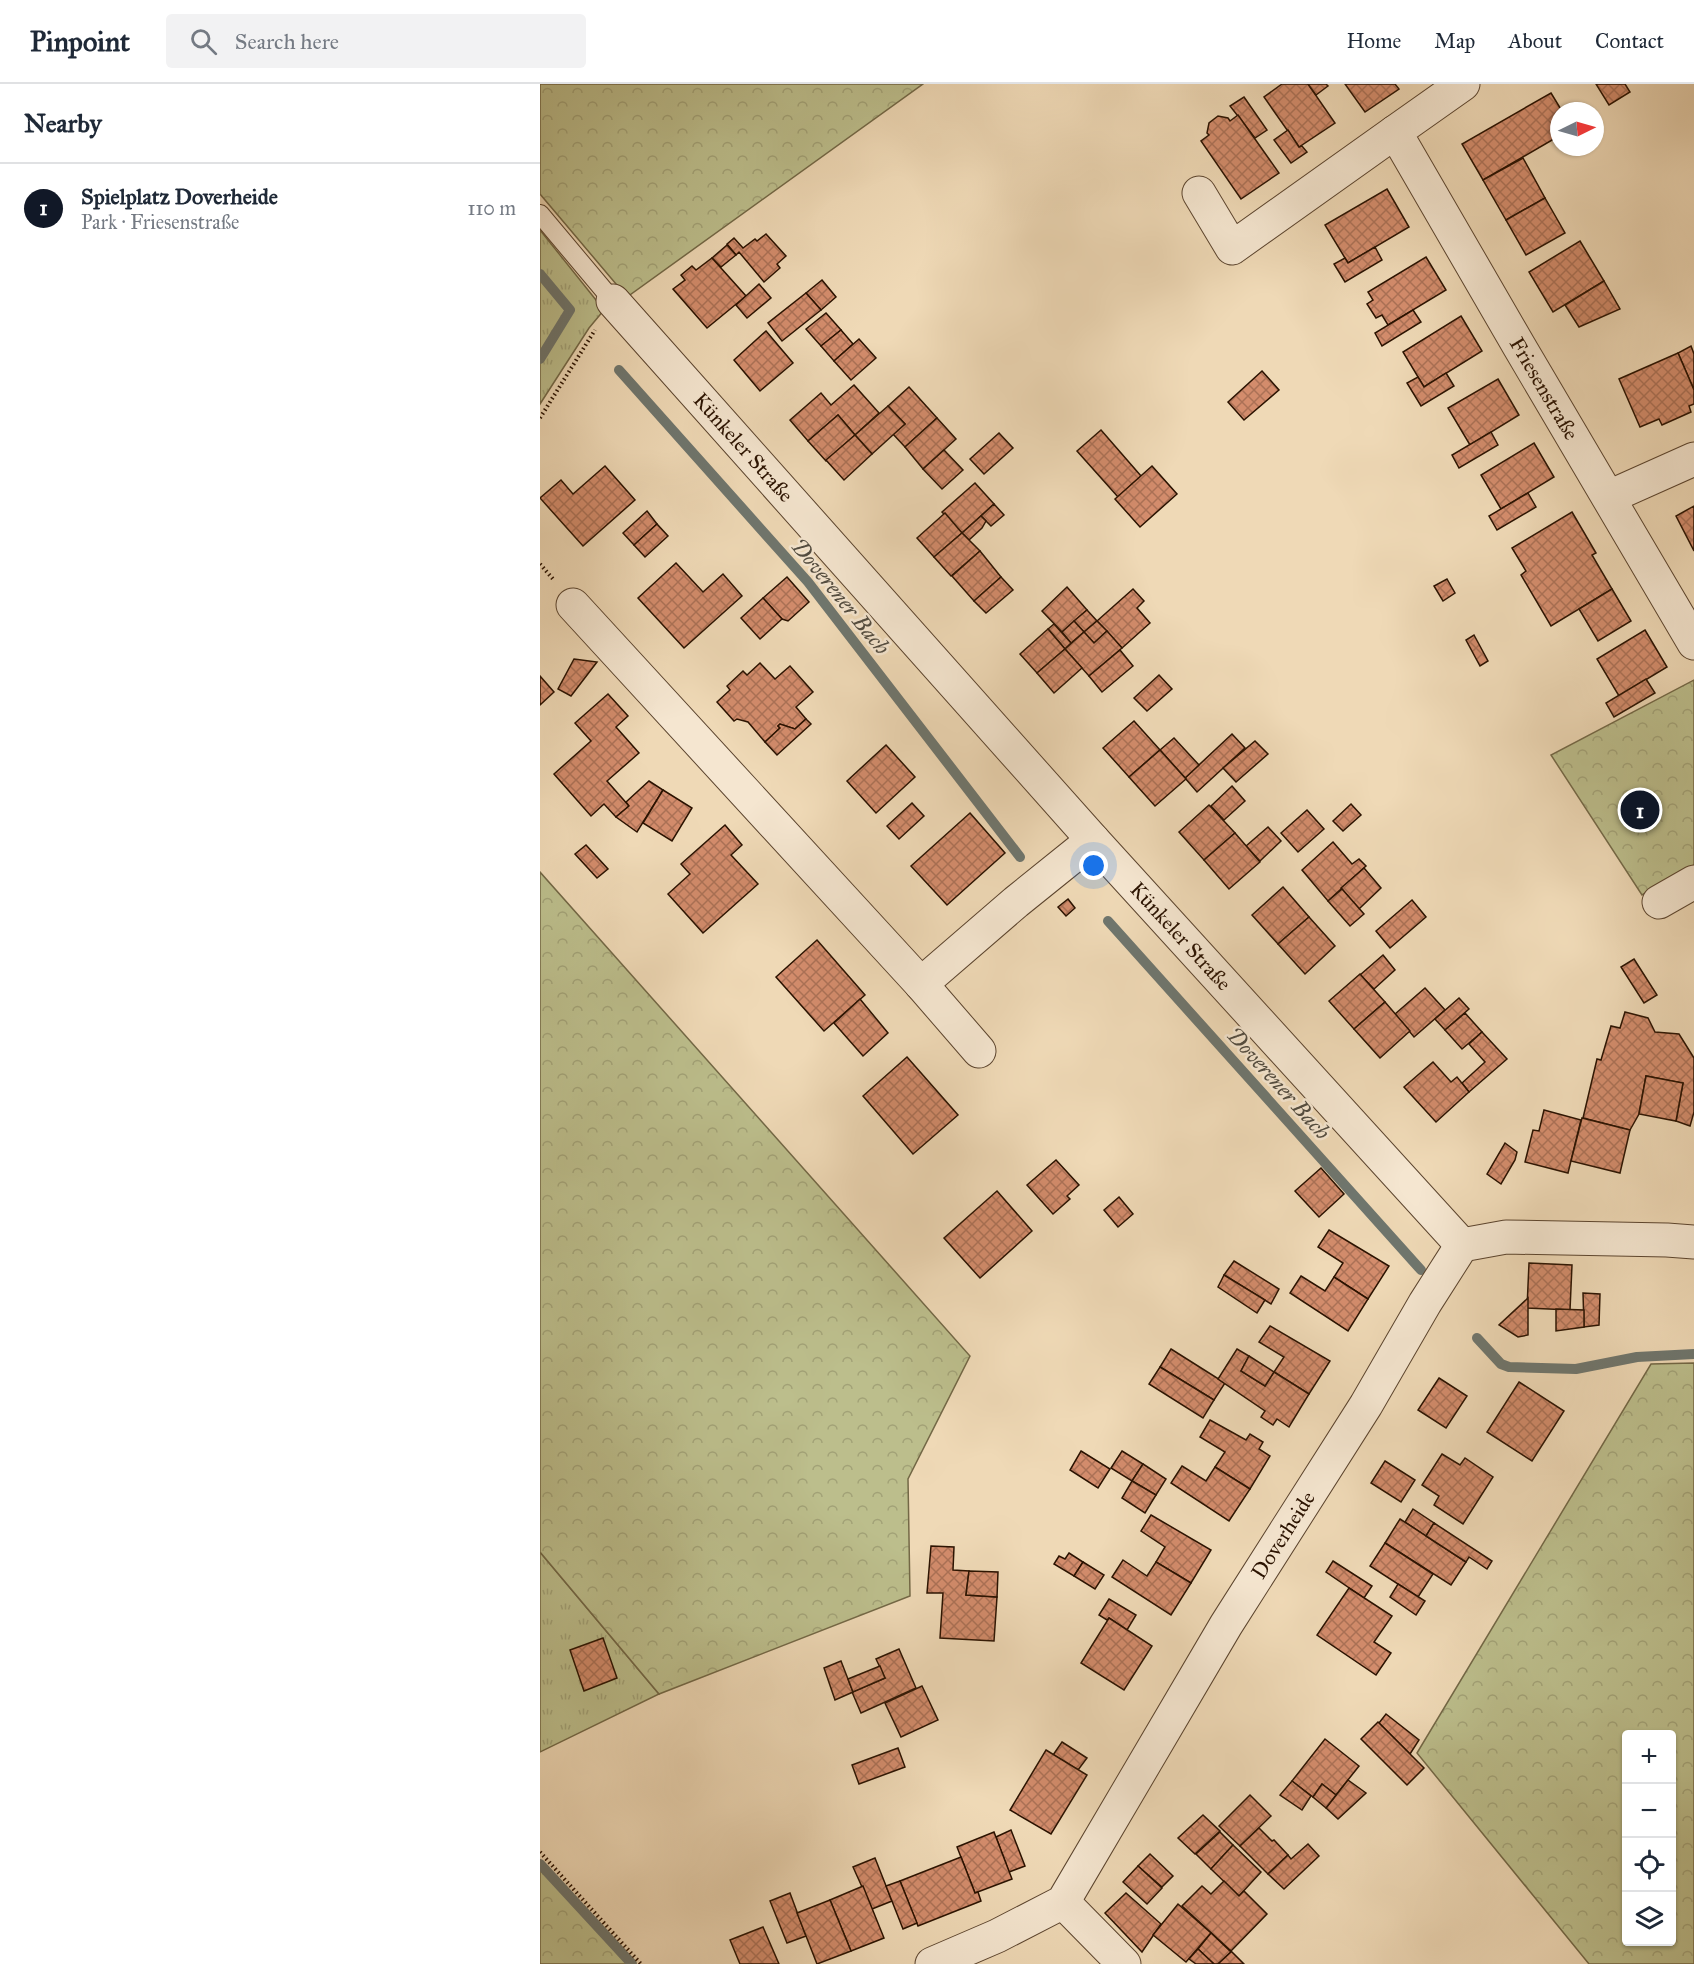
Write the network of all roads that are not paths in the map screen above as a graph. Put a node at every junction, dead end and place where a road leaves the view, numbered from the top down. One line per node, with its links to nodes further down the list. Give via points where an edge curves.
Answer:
1 (1463, 84): 2 (street)
2 (1395, 132): 3 (street, via 1232,249); 7 (street, Friesenstraße)
3 (1199, 193)
4 (540, 214): 5 (lane, Künkeler Straße)
5 (607, 311): 10 (street, Künkeler Straße)
6 (1694, 459): 7 (street)
7 (1609, 497): 9 (street, Friesenstraße)
8 (573, 605): 13 (street)
9 (1694, 643)
10 (1093, 840): 13 (street); 16 (street, Künkeler Straße)
11 (1694, 882): 12 (street)
12 (1659, 902)
13 (921, 984): 14 (street)
14 (979, 1051)
15 (1694, 1242): 16 (street, via 1506,1237)
16 (1454, 1256): 17 (street, Doverheide, via 1366,1405 1226,1625)
17 (1063, 1902): 18 (street); 19 (street)
18 (932, 1964)
19 (1124, 1964)

